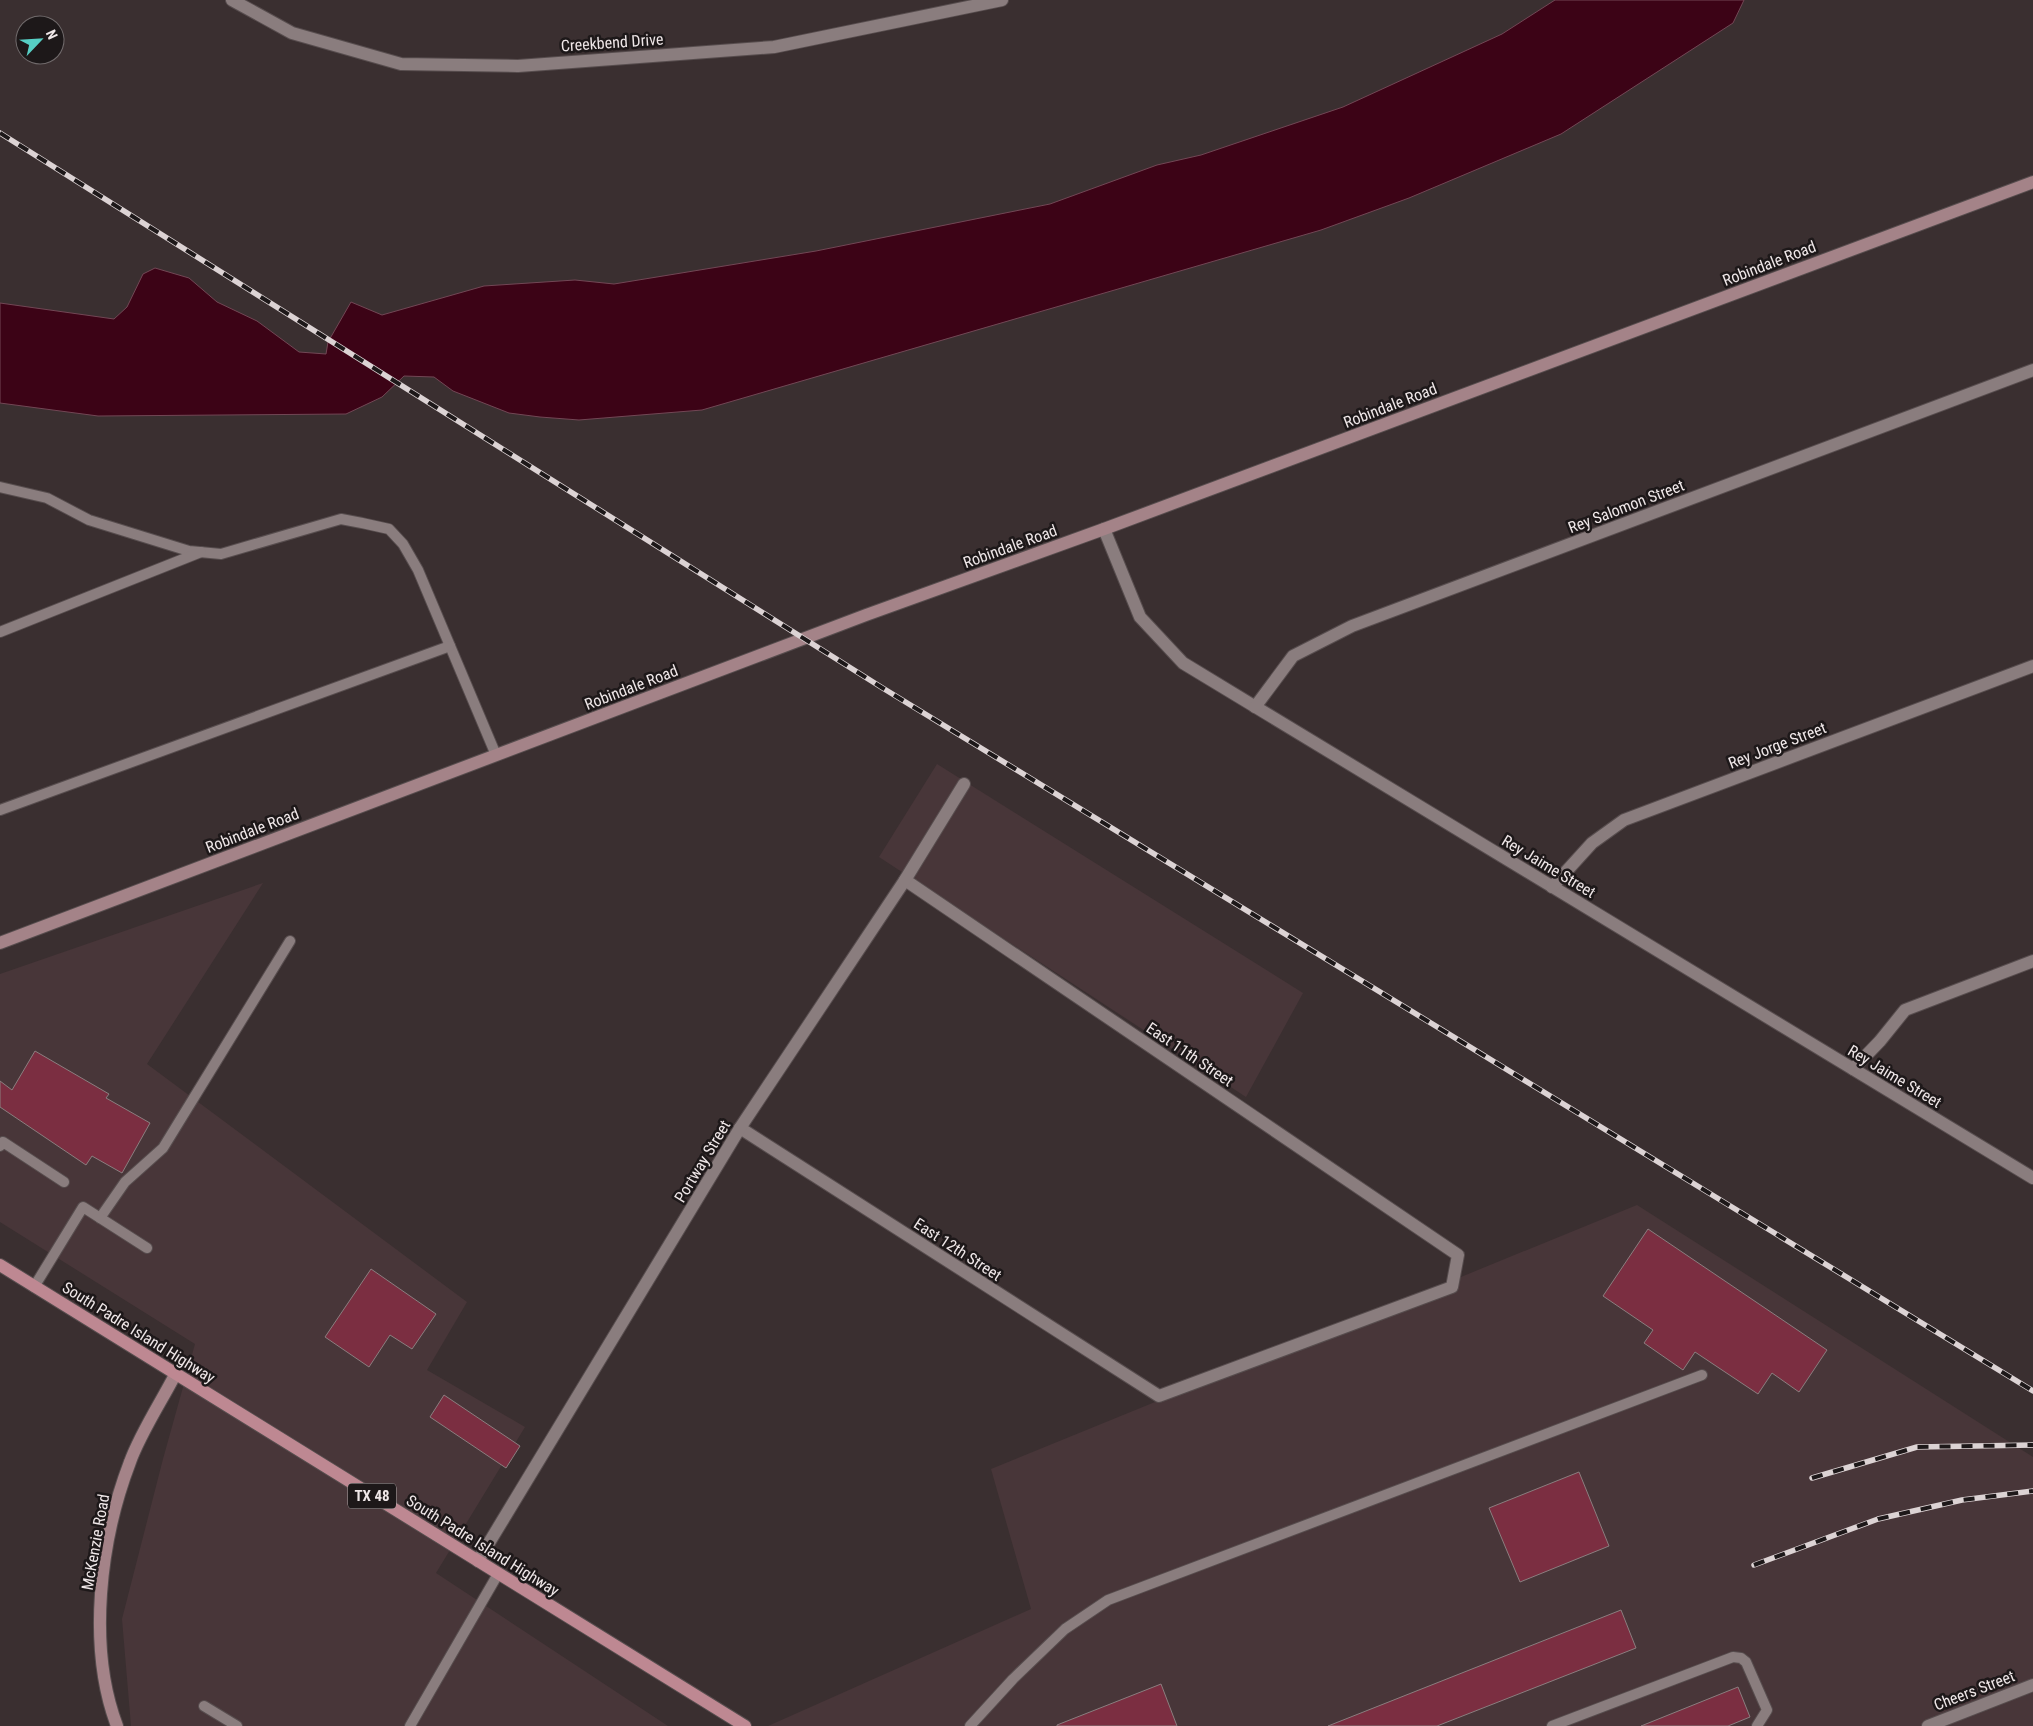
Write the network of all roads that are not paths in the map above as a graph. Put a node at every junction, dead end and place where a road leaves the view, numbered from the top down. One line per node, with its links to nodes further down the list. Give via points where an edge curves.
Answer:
1 (232, 0): 2 (street, Creekbend Drive, via 292,33 401,64 518,66 774,47)
2 (1002, 0)
3 (2033, 182): 6 (street, Robindale Road)
4 (2033, 370): 11 (street, Rey Salomon Street, via 1352,626 1293,656)
5 (0, 487): 7 (lane, via 47,498 89,520)
6 (1104, 529): 11 (street, Rey Jaime Street, via 1140,617 1183,663); 12 (street, Robindale Road)
7 (202, 552): 8 (lane); 9 (lane, via 221,554 341,519 389,529 403,544 418,570)
8 (0, 632)
9 (450, 646): 12 (lane); 14 (lane)
10 (2033, 666): 16 (street, Rey Jorge Street, via 1624,820 1592,844)
11 (1256, 707): 16 (street, Rey Jaime Street)
12 (496, 755): 18 (street, Robindale Road)
13 (964, 784): 15 (street, Portway Street)
14 (0, 810)
15 (905, 880): 21 (street, Portway Street); 31 (street, East 11th Street, via 1458,1256 1452,1287)
16 (1552, 887): 20 (street, Rey Jaime Street)
17 (290, 941): 25 (lane, via 163,1148 124,1182)
18 (0, 943)
19 (2033, 961): 20 (street, via 1905,1010)
20 (1853, 1069): 23 (street, Rey Jaime Street)
21 (740, 1128): 31 (street, East 12th Street); 32 (street, Portway Street)
22 (1, 1143): 24 (lane)
23 (2033, 1178)
24 (64, 1182)
25 (100, 1218): 26 (lane); 28 (lane, via 82,1207)
26 (147, 1248)
27 (0, 1265): 28 (main road, South Padre Island Highway / TX 48)
28 (34, 1287): 30 (main road, South Padre Island Highway / TX 48)
29 (1702, 1374): 40 (lane, via 1108,1600 1065,1629)
30 (175, 1375): 32 (main road, South Padre Island Highway / TX 48); 36 (street, McKenzie Road, via 130,1461 115,1509 104,1566 100,1628 102,1668)
31 (1159, 1396)
32 (478, 1561): 33 (main road, South Padre Island Highway / TX 48)
33 (498, 1574): 38 (lane); 39 (main road, South Padre Island Highway / TX 48)
34 (2033, 1685): 43 (street, Cheers Street)
35 (204, 1706): 37 (lane)
36 (117, 1726)
37 (237, 1726)
38 (410, 1726)
39 (745, 1726)
40 (970, 1726)
41 (1552, 1726): 42 (lane, via 1733,1657 1746,1662 1767,1710)
42 (1757, 1726)
43 (1928, 1726)

